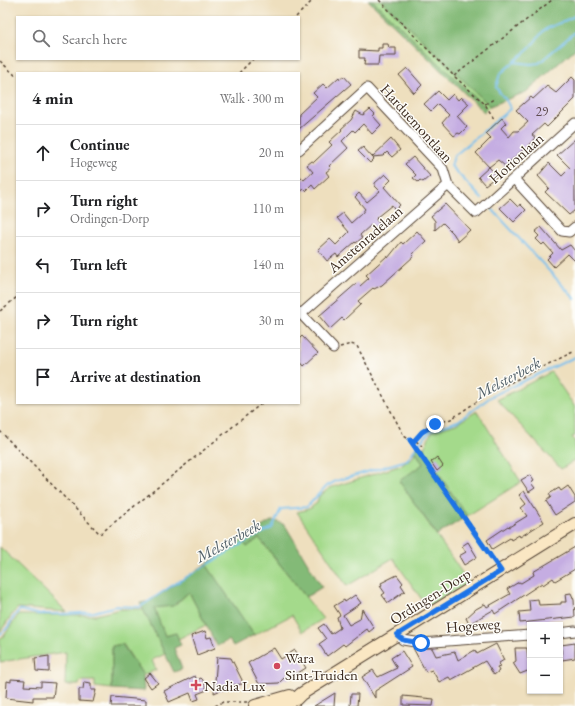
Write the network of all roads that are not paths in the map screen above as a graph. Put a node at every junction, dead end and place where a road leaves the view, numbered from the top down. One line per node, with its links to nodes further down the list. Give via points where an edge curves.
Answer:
1 (575, 123): 3 (street, Horionlaan)
2 (300, 149): 4 (street, Harduemontlaan, via 367,88 443,169)
3 (515, 180): 5 (street, Horionlaan); 6 (street, via 562,231 567,233)
4 (448, 185): 5 (street, Harduemontlaan); 7 (street, Amstenradelaan)
5 (476, 214)
6 (575, 227)
7 (300, 313): 8 (street)
8 (333, 348)
9 (575, 524): 12 (main road, Ordingen-Dorp)
10 (575, 631): 11 (street)
11 (563, 633)
12 (397, 635): 13 (street, Hogeweg, via 403,640 421,643); 14 (main road, Ordingen-Dorp)
13 (527, 635)
14 (301, 694): 15 (main road, Ordingen-Dorp); 16 (main road, Ordingen-Dorp)
15 (253, 704)
16 (279, 706)

